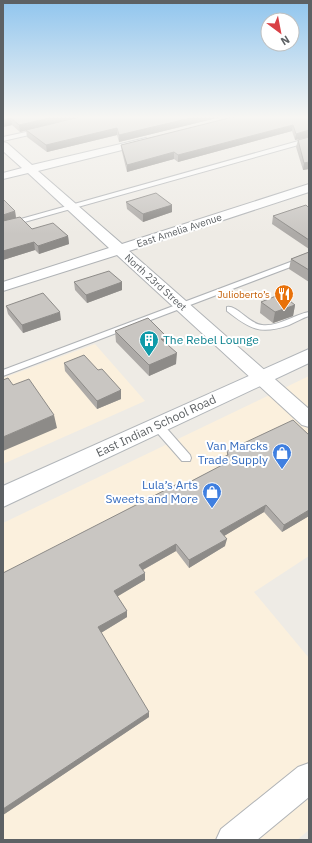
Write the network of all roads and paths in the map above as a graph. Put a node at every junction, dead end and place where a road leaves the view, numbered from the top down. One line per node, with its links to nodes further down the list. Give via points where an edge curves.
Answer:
1 (15, 155): 4 (street, North 23rd Street)
2 (87, 155): 4 (street)
3 (255, 155): 7 (lane)
4 (31, 169): 5 (street); 7 (street, North 23rd Street)
5 (3, 176)
6 (309, 188): 9 (street, East Amelia Avenue)
7 (73, 207): 8 (lane); 9 (street, North 23rd Street)
8 (3, 226)
9 (120, 250): 11 (street, East Amelia Avenue); 12 (street, North 23rd Street)
10 (309, 257): 12 (lane)
11 (3, 287)
12 (183, 306): 16 (lane); 17 (street, North 23rd Street)
13 (230, 309): 14 (lane, via 258,328 266,329)
14 (309, 314)
15 (309, 355): 17 (main road, East Indian School Road)
16 (3, 373)
17 (261, 378): 18 (street, North 23rd Street); 19 (main road, East Indian School Road)
18 (309, 420)
19 (158, 425): 20 (lane); 21 (main road, East Indian School Road)
20 (186, 458)
21 (3, 497)
22 (309, 778): 23 (street)
23 (232, 840)

